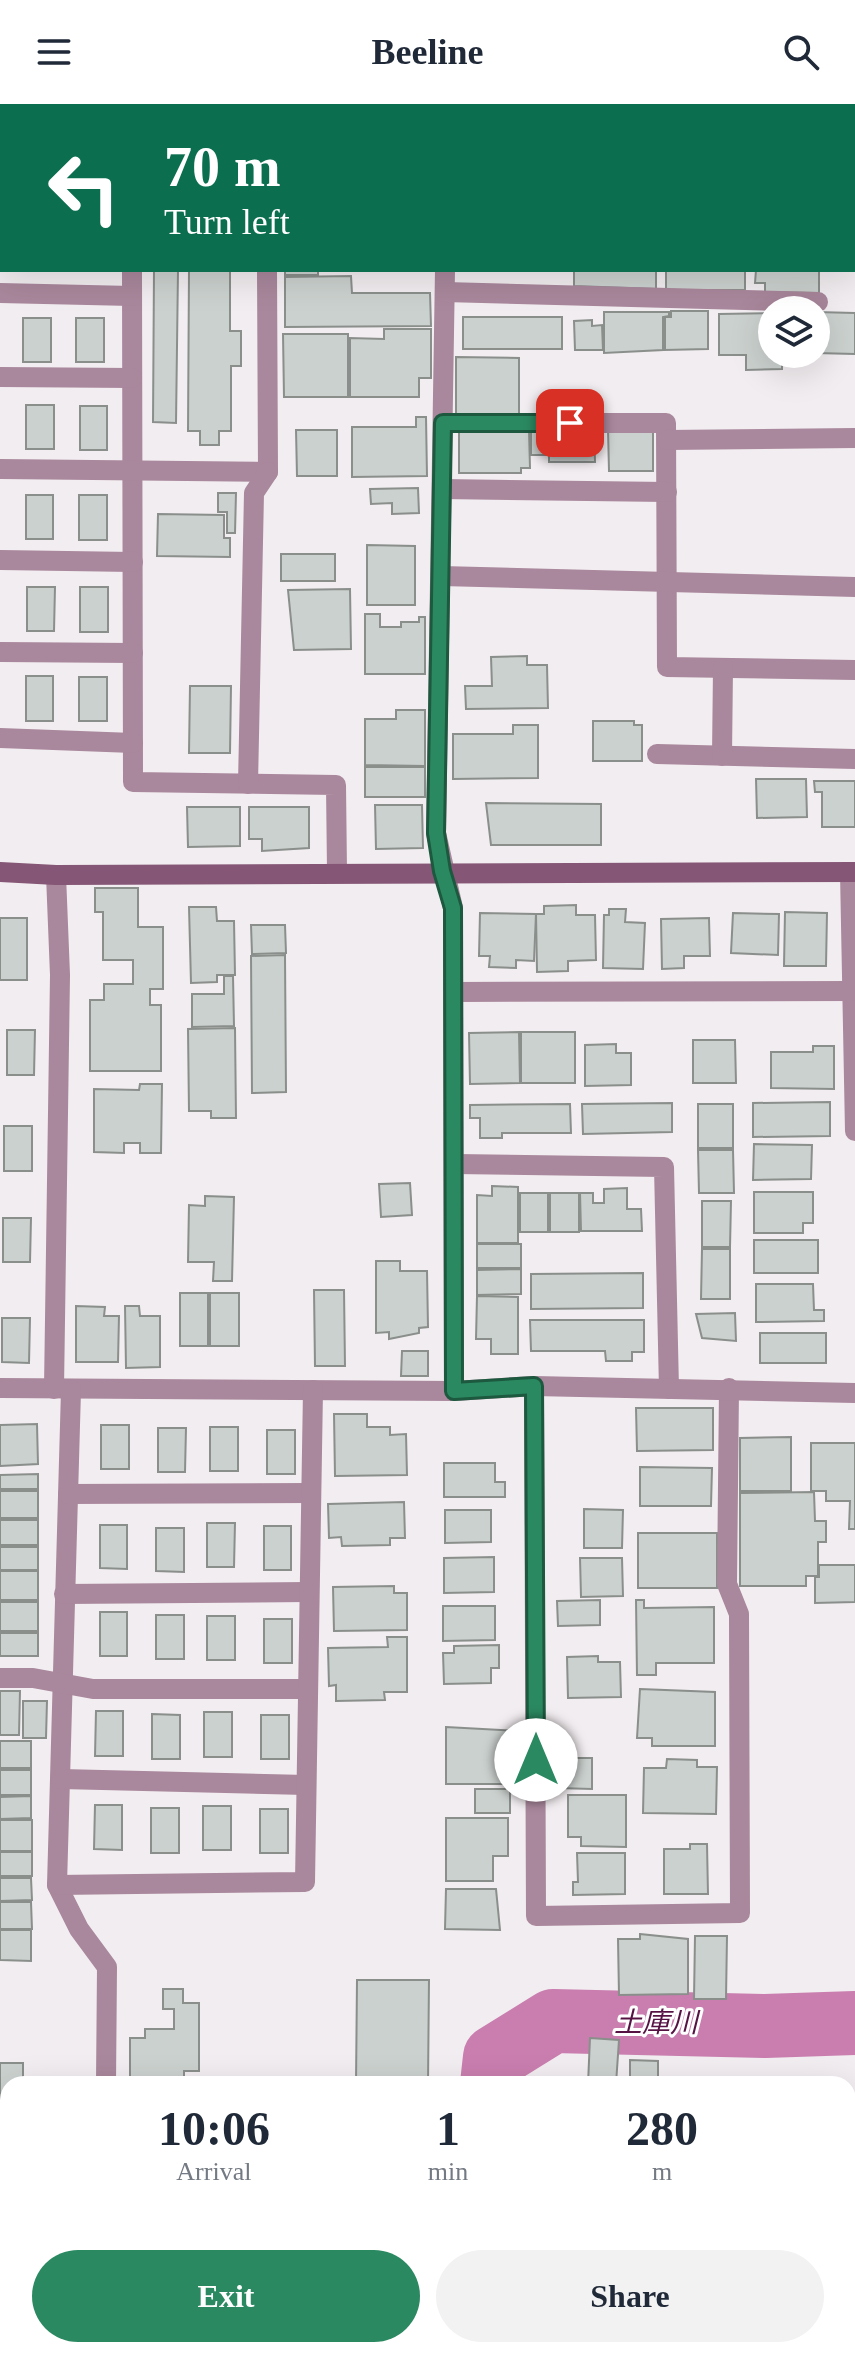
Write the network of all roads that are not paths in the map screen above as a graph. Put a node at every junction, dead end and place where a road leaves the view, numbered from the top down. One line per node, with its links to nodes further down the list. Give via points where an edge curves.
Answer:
1 (132, 272): 6 (street)
2 (267, 272): 15 (street)
3 (445, 272): 4 (street)
4 (445, 292): 7 (street); 10 (street)
5 (0, 293): 6 (street)
6 (132, 296): 9 (street)
7 (758, 300)
8 (0, 377): 9 (street)
9 (132, 378): 14 (street)
10 (443, 423): 12 (street, via 666,423); 16 (street)
11 (855, 438): 12 (street)
12 (667, 440): 17 (street)
13 (0, 469): 14 (street)
14 (133, 470): 15 (street); 19 (street)
15 (268, 472): 32 (street, via 254,493)
16 (442, 489): 17 (street); 20 (street)
17 (667, 492): 21 (street)
18 (0, 560): 19 (street)
19 (133, 562): 24 (street)
20 (441, 576): 21 (street); 33 (street, via 436,833)
21 (665, 582): 22 (street); 25 (street, via 667,667)
22 (855, 587)
23 (0, 652): 24 (street)
24 (133, 653): 28 (street)
25 (723, 668): 26 (street); 30 (street)
26 (855, 670)
27 (0, 738): 28 (street)
28 (133, 743): 32 (street, via 133,782)
29 (657, 754): 30 (street)
30 (722, 756): 31 (street)
31 (855, 759)
32 (248, 784): 35 (street, via 336,785)
33 (442, 871): 35 (street); 36 (street); 39 (street, via 453,908)
34 (0, 872): 37 (street)
35 (337, 872): 37 (street)
36 (853, 872): 38 (street)
37 (56, 875): 45 (street)
38 (852, 991): 39 (street); 40 (street)
39 (455, 992): 41 (street)
40 (855, 1131)
41 (455, 1164): 46 (street, via 664,1167); 48 (street)
42 (534, 1386): 44 (street, via 536,1916 740,1913 739,1614 727,1584); 46 (street); 48 (street)
43 (0, 1388): 45 (street)
44 (729, 1388): 46 (street); 49 (street)
45 (62, 1389): 47 (street); 51 (street)
46 (669, 1389)
47 (313, 1390): 48 (street); 50 (street)
48 (454, 1391)
49 (855, 1393)
50 (311, 1493): 51 (street); 52 (street)
51 (68, 1494): 53 (street)
52 (309, 1592): 53 (street); 56 (street)
53 (64, 1594): 55 (street)
54 (0, 1678): 55 (street)
55 (61, 1683): 56 (street, via 93,1689); 57 (street)
56 (307, 1689): 58 (street)
57 (61, 1779): 58 (street); 59 (street)
58 (306, 1785): 59 (street, via 305,1882)
59 (57, 1885): 60 (street, via 79,1929 107,1967)
60 (106, 2076)

